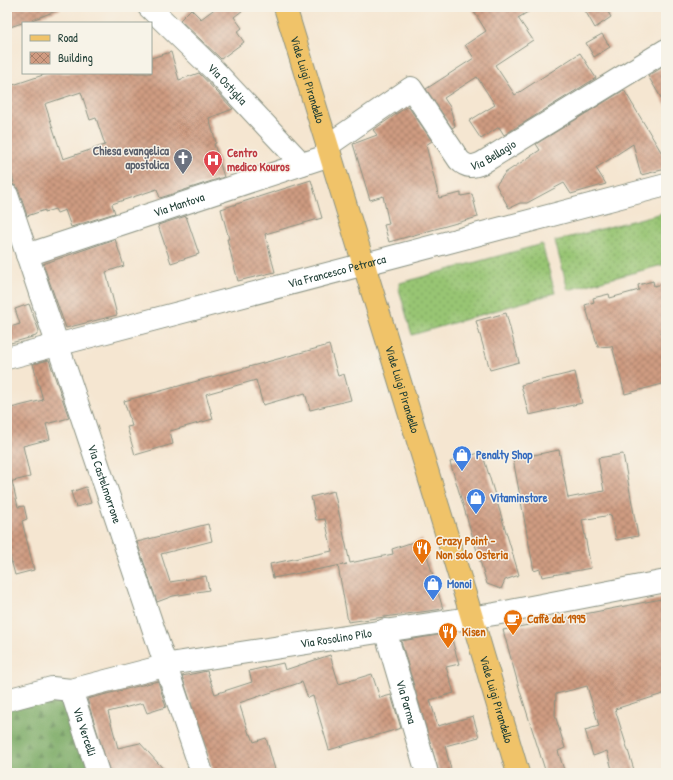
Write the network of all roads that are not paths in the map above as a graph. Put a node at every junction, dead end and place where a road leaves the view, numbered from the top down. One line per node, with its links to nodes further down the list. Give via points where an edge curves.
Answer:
1 (149, 7): 5 (street, Via Ostiglia, via 214,70)
2 (285, 7): 4 (main road, Viale Luigi Pirandello)
3 (666, 50): 4 (street, Via Bellagio, via 474,166 466,166 459,160 411,88)
4 (329, 150): 5 (street, Via Mantova); 9 (main road, Viale Luigi Pirandello)
5 (302, 164): 8 (street, Via Mantova)
6 (666, 185): 9 (street, Via Francesco Petrarca)
7 (7, 195): 8 (street, Via Castelmorrone)
8 (27, 255): 10 (street, Via Castelmorrone)
9 (364, 266): 10 (street, Via Francesco Petrarca); 13 (main road, Viale Luigi Pirandello)
10 (57, 345): 11 (street, Via Francesco Petrarca); 15 (street, Via Castelmorrone)
11 (7, 358)
12 (666, 581): 13 (street, Via Rosolino Pilo)
13 (472, 617): 14 (street, Via Rosolino Pilo); 21 (main road, Viale Luigi Pirandello)
14 (385, 630): 15 (street, Via Rosolino Pilo); 20 (street, Via Parma)
15 (165, 666): 16 (street, Via Rosolino Pilo); 19 (street, Via Castelmorrone)
16 (71, 690): 17 (street, Via Rosolino Pilo, via 52,688); 18 (street, Via Vercelli)
17 (7, 700)
18 (98, 773)
19 (202, 773)
20 (427, 773)
21 (518, 773)

